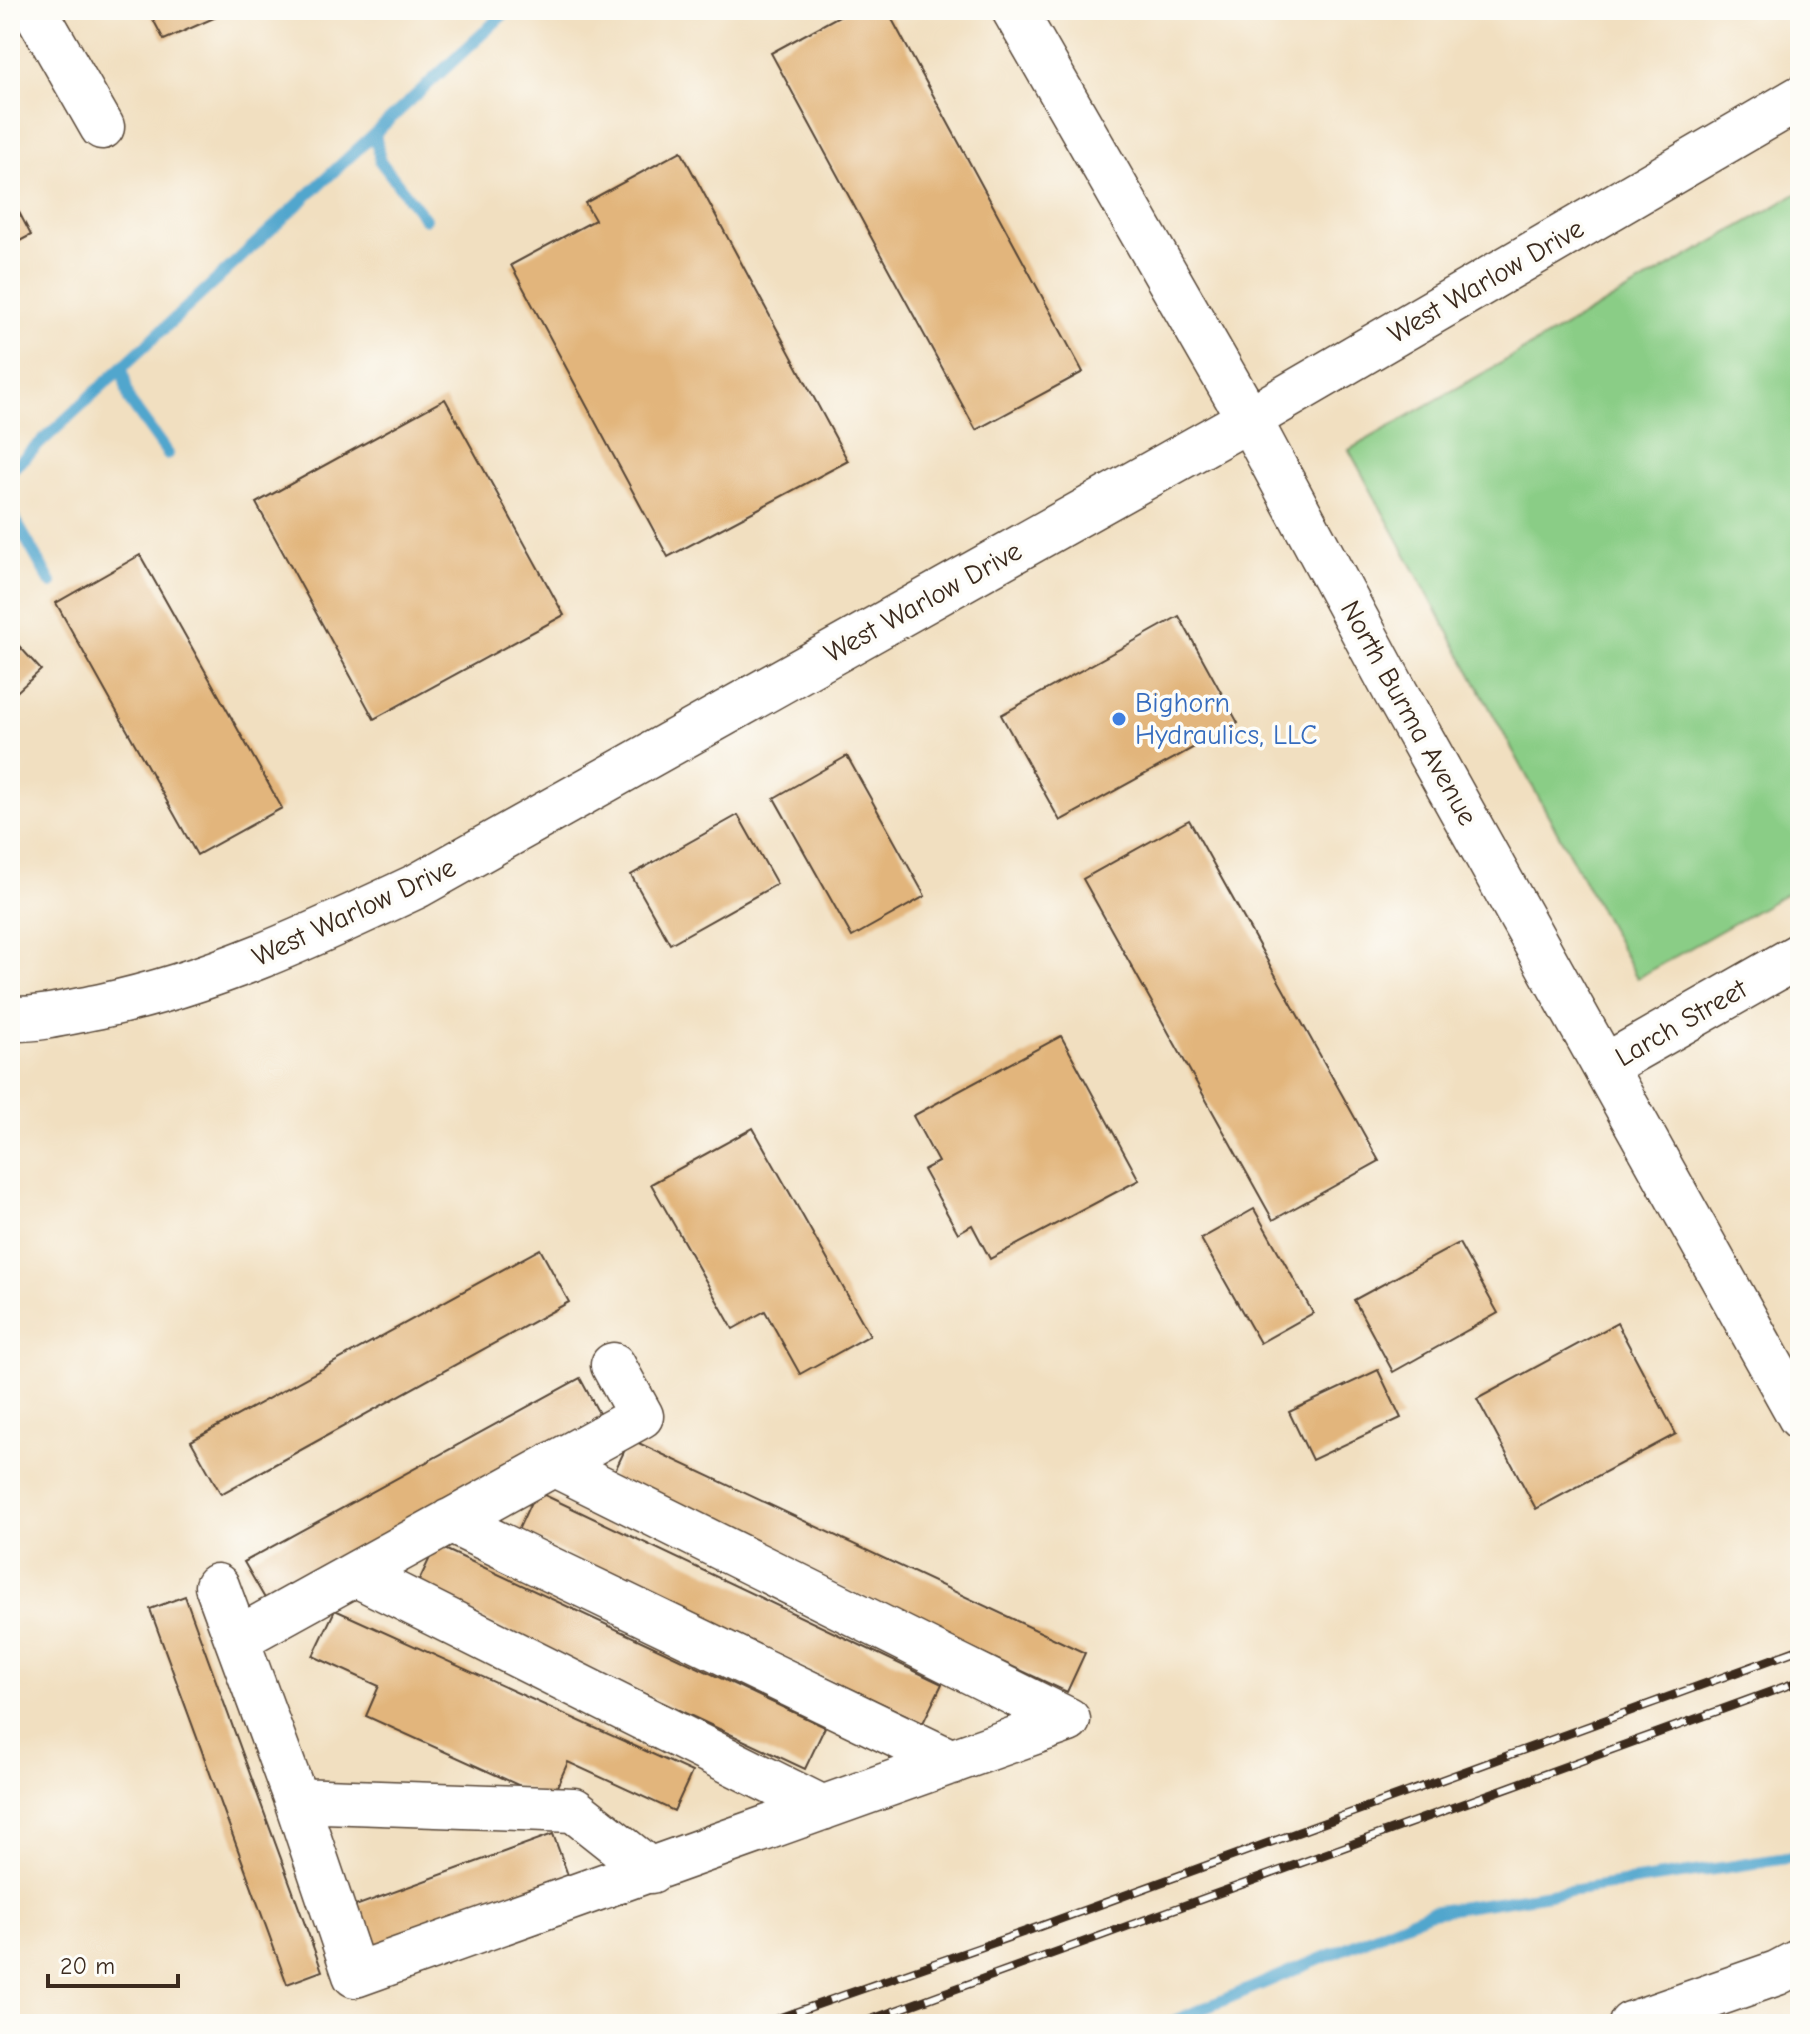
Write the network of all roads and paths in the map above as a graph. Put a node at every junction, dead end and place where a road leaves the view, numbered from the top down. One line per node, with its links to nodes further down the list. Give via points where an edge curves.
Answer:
1 (35, 10): 4 (street)
2 (1014, 10): 5 (street, North Burma Avenue)
3 (1800, 98): 5 (street, West Warlow Drive)
4 (102, 127)
5 (1249, 419): 7 (street, West Warlow Drive, via 417,886 276,953 149,996 33,1020); 8 (street, North Burma Avenue)
6 (1800, 955): 8 (street, Larch Street)
7 (10, 1019)
8 (1605, 1066): 10 (street, North Burma Avenue)
9 (613, 1365): 11 (street, via 641,1416)
10 (1800, 1417)
11 (553, 1464): 12 (street); 16 (street, via 1068,1720)
12 (450, 1521): 13 (street); 16 (street)
13 (355, 1574): 15 (street); 18 (street)
14 (217, 1586): 15 (street)
15 (239, 1638): 17 (street)
16 (952, 1762): 18 (street)
17 (296, 1800): 19 (street, via 574,1810); 19 (street, via 355,1975)
18 (823, 1808): 19 (street)
19 (651, 1871)
20 (1800, 1961): 21 (street)
21 (1631, 2024)

